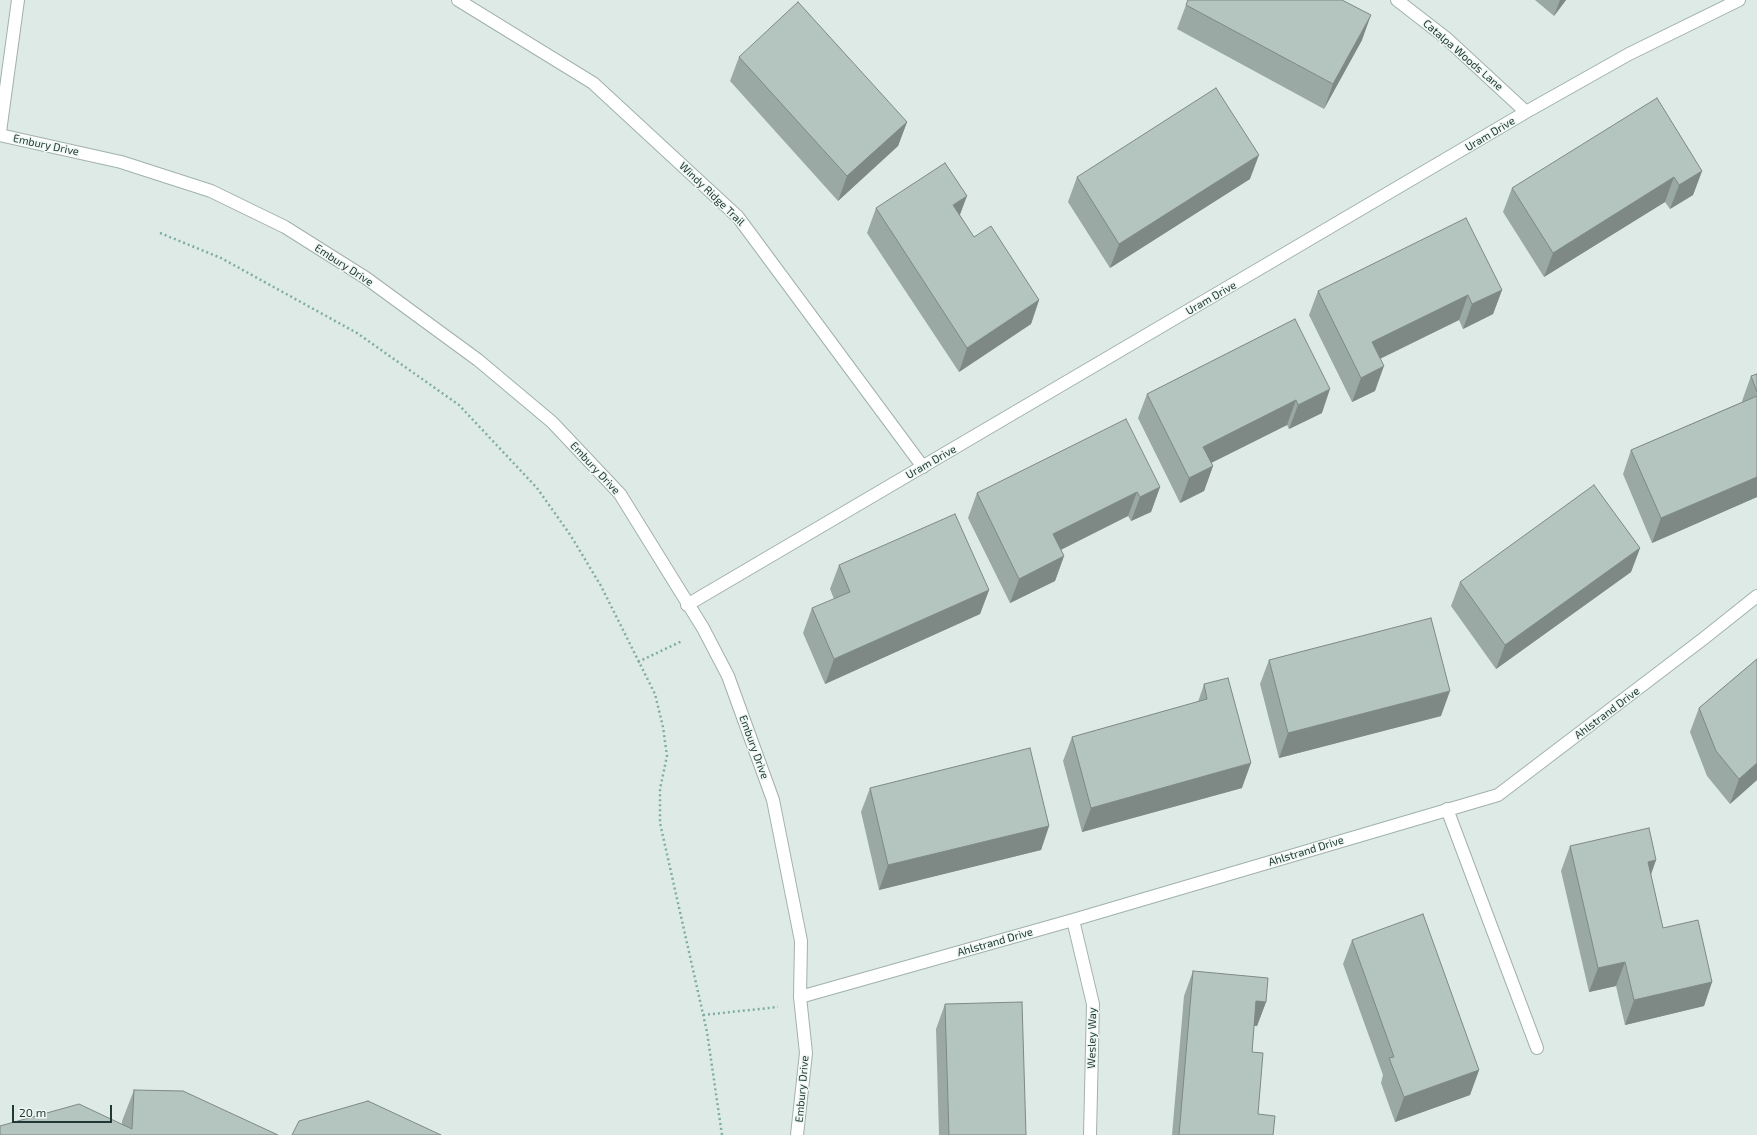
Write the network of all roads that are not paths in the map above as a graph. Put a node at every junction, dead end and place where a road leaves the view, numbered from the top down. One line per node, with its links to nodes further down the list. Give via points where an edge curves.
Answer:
1 (18, 0): 6 (street)
2 (458, 0): 7 (street, Windy Ridge Trail, via 593,83 738,217)
3 (1397, 0): 5 (street, Catalpa Woods Lane, via 1446,38)
4 (1739, 0): 5 (street, Uram Drive, via 1629,54)
5 (1526, 112): 7 (street, Uram Drive)
6 (0, 134): 9 (street, Embury Drive, via 121,162 211,191 285,226 366,278 478,360 552,422 620,494)
7 (923, 467): 9 (street, Uram Drive)
8 (1757, 596): 10 (street, Ahlstrand Drive, via 1498,795)
9 (687, 605): 12 (street, Embury Drive, via 703,628 728,676 773,800 801,941)
10 (1446, 809): 11 (street, Ahlstrand Drive); 13 (street)
11 (1073, 920): 12 (street, Ahlstrand Drive); 15 (street, Wesley Way, via 1093,1004)
12 (800, 997): 14 (street, Embury Drive, via 806,1053)
13 (1537, 1048)
14 (798, 1135)
15 (1090, 1135)

